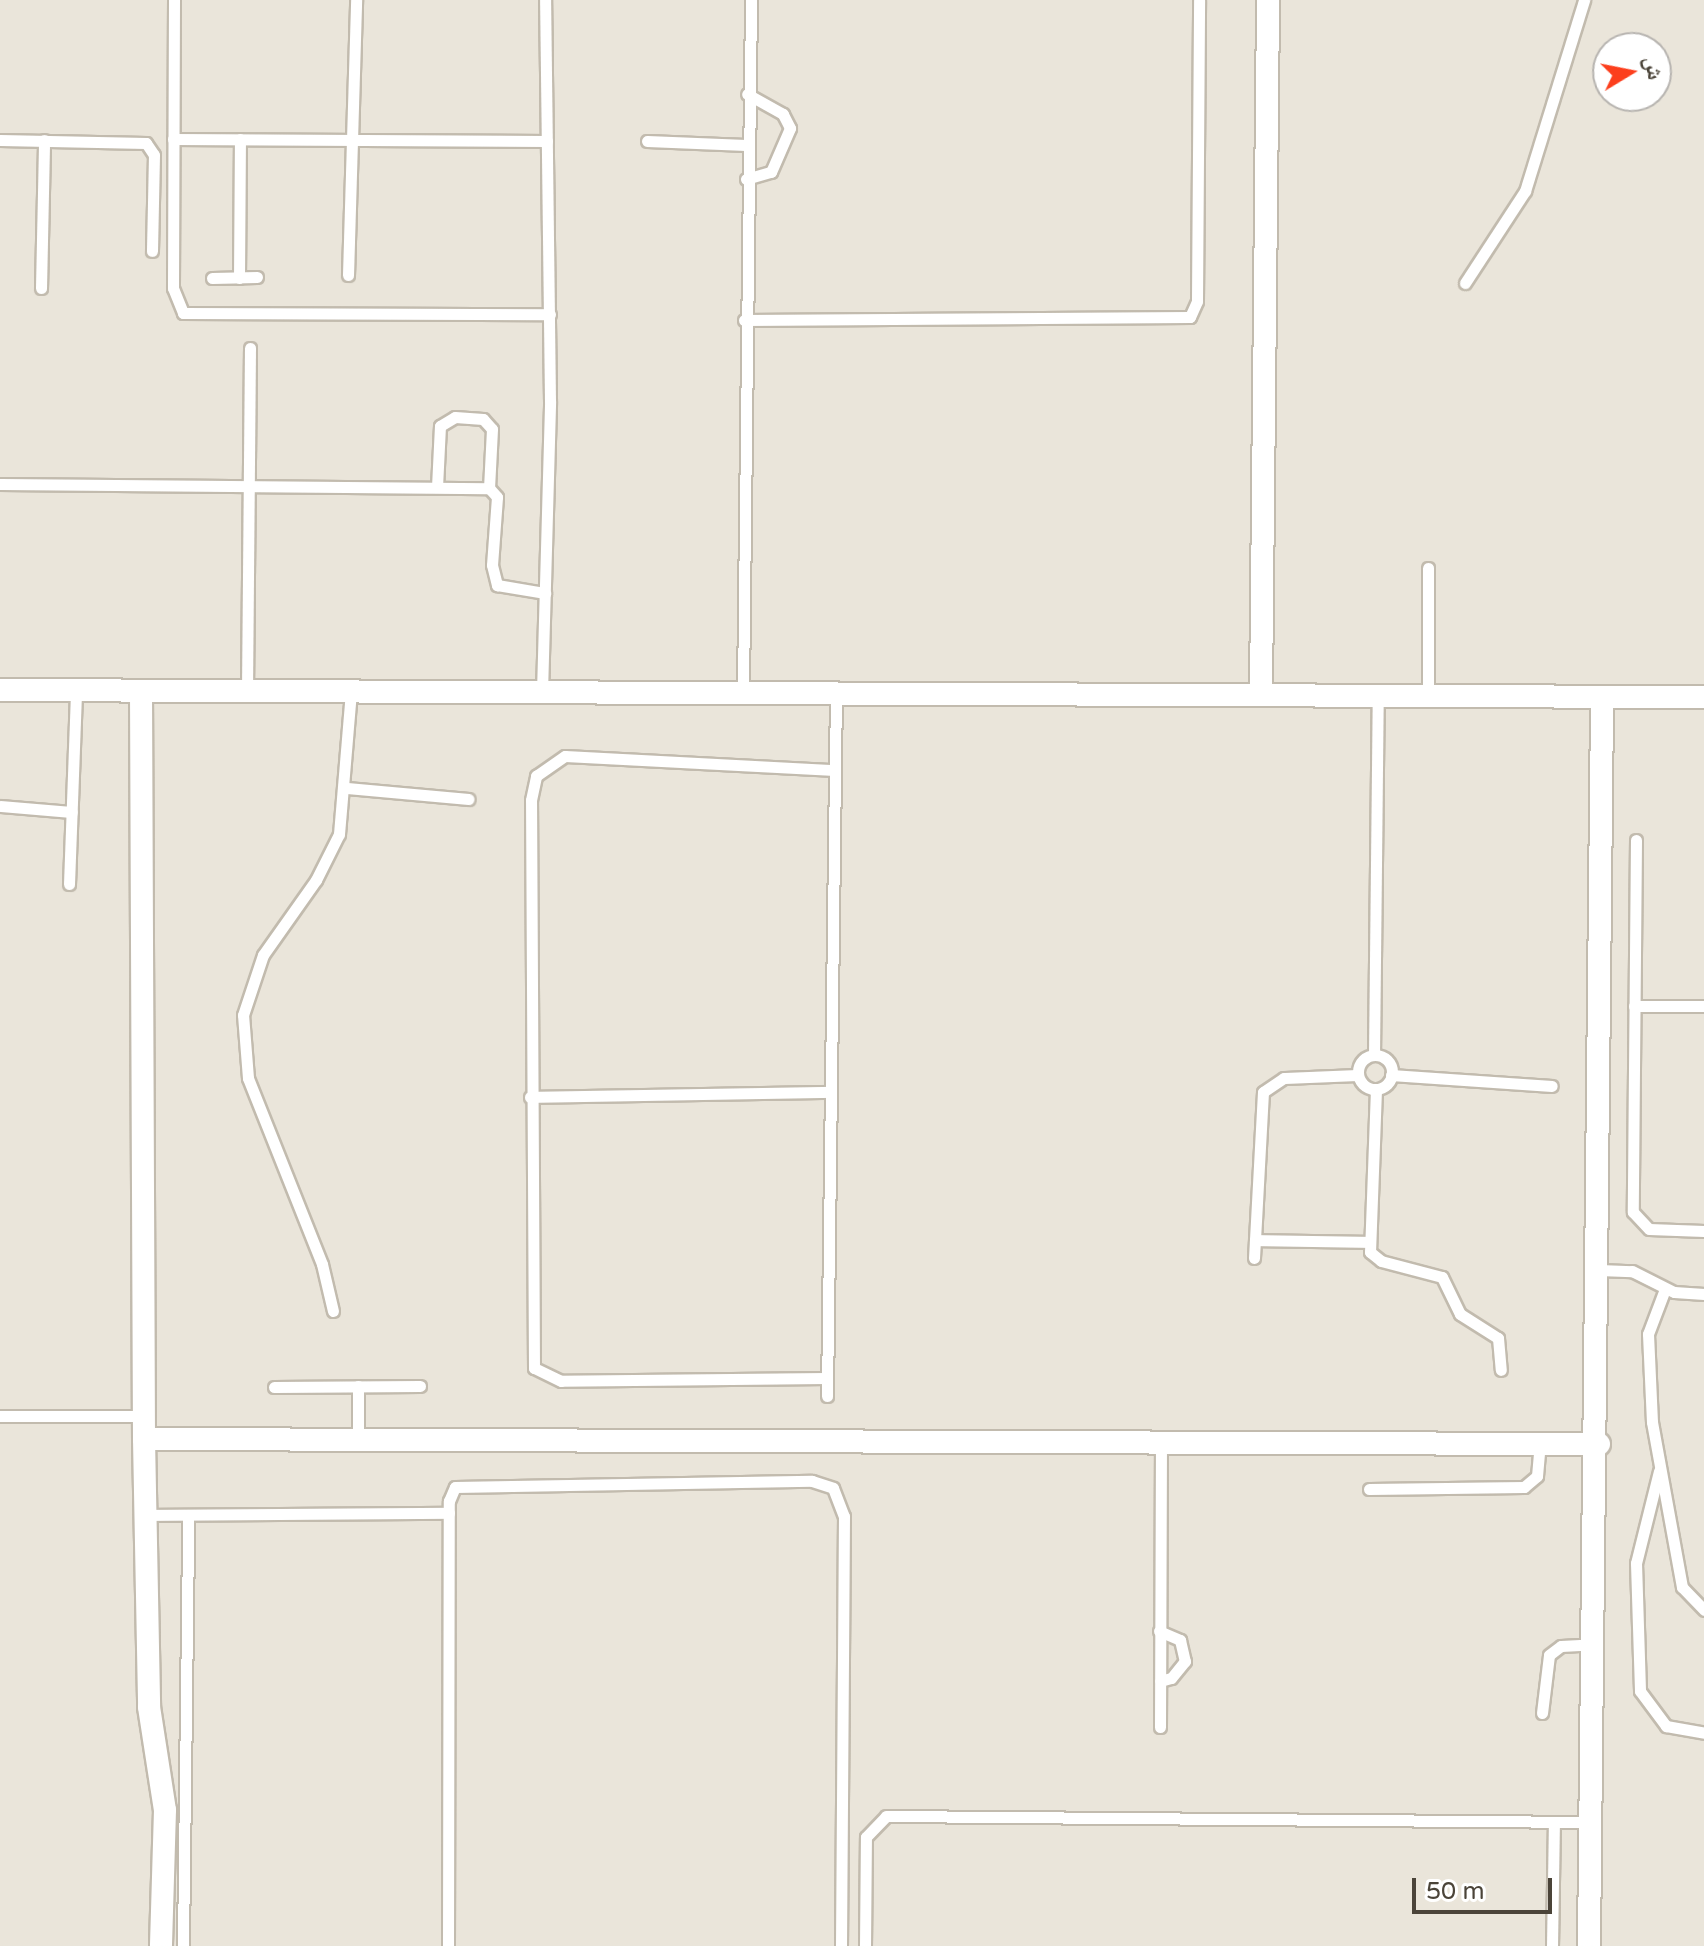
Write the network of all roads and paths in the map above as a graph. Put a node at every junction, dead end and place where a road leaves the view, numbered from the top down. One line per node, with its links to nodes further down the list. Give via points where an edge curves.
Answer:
1 (174, 0): 9 (lane)
2 (356, 0): 13 (lane)
3 (545, 0): 14 (lane)
4 (751, 0): 8 (lane)
5 (1199, 0): 26 (lane, via 1197,301 1190,317)
6 (1268, 0): 42 (street)
7 (1584, 0): 23 (lane, via 1525,191)
8 (747, 94): 16 (lane); 17 (lane, via 783,114 790,128 771,172)
9 (173, 139): 10 (lane); 25 (lane, via 173,297 191,317)
10 (240, 139): 13 (lane); 22 (lane)
11 (0, 140): 12 (lane)
12 (44, 140): 18 (lane, via 146,143 154,155); 24 (lane)
13 (352, 140): 14 (lane); 19 (lane)
14 (547, 141): 25 (lane)
15 (647, 141): 16 (lane)
16 (746, 145): 17 (lane)
17 (746, 179): 26 (lane)
18 (152, 251)
19 (348, 275)
20 (257, 277): 22 (lane)
21 (212, 278): 22 (lane)
22 (239, 278)
23 (1465, 283)
24 (41, 288)
25 (550, 314): 33 (lane)
26 (744, 320): 40 (lane)
27 (250, 348): 29 (lane)
28 (0, 484): 29 (lane)
29 (249, 485): 30 (lane); 37 (lane)
30 (437, 487): 31 (lane); 31 (lane, via 440,426 455,417 483,419 492,429)
31 (489, 488): 33 (lane, via 497,497 492,565 497,585)
32 (1428, 568): 44 (lane)
33 (545, 593): 39 (lane)
34 (0, 690): 35 (street)
35 (76, 690): 36 (street); 51 (lane)
36 (141, 691): 37 (street); 78 (street)
37 (247, 691): 38 (street)
38 (351, 692): 39 (street); 48 (lane)
39 (542, 692): 40 (street)
40 (743, 693): 41 (street)
41 (836, 694): 42 (street); 47 (lane)
42 (1261, 695): 43 (street)
43 (1378, 696): 44 (street); 56 (lane)
44 (1428, 696): 45 (street)
45 (1602, 697): 46 (street); 67 (street)
46 (1704, 697)
47 (835, 770): 61 (lane); 62 (lane, via 565,756 543,766 531,800)
48 (347, 788): 49 (lane); 70 (lane, via 329,858 263,955 243,1015 248,1078 328,1280)
49 (469, 799)
50 (0, 806): 51 (lane)
51 (72, 812): 53 (lane)
52 (1636, 840): 54 (lane)
53 (69, 884)
54 (1634, 1006): 55 (lane); 63 (lane, via 1633,1212 1649,1229)
55 (1704, 1006)
56 (1374, 1055): 57 (lane, via 1362,1061); 58 (lane, via 1385,1059)
57 (1358, 1075): 60 (lane); 64 (lane, via 1284,1078 1263,1092)
58 (1391, 1075): 59 (lane); 60 (lane)
59 (1552, 1086)
60 (1376, 1089): 65 (lane)
61 (831, 1092): 62 (lane); 72 (lane)
62 (530, 1097): 72 (lane, via 530,1358 541,1376)
63 (1704, 1231)
64 (1255, 1240): 65 (lane); 66 (lane)
65 (1369, 1242): 71 (lane, via 1376,1259 1442,1277 1460,1314 1498,1338)
66 (1254, 1258)
67 (1599, 1270): 68 (lane, via 1641,1273); 82 (street)
68 (1665, 1289): 69 (lane); 83 (lane, via 1648,1334)
69 (1704, 1294)
70 (333, 1311)
71 (1501, 1370)
72 (827, 1378): 76 (lane)
73 (358, 1386): 74 (lane); 75 (lane); 79 (lane)
74 (420, 1386)
75 (274, 1387)
76 (827, 1396)
77 (0, 1416): 78 (lane)
78 (144, 1428): 79 (street); 86 (street)
79 (358, 1440): 80 (street)
80 (1161, 1442): 81 (street); 89 (lane)
81 (1540, 1443): 82 (street); 84 (lane, via 1537,1476 1524,1487)
82 (1599, 1444): 90 (street)
83 (1660, 1466): 88 (lane, via 1682,1587); 94 (lane, via 1636,1563 1640,1691 1666,1726)
84 (1369, 1489)
85 (449, 1513): 87 (lane); 99 (lane); 100 (lane, via 450,1493 462,1482 820,1481 833,1488 845,1526)
86 (145, 1515): 87 (lane); 97 (street, via 149,1707 165,1810)
87 (188, 1516): 98 (lane)
88 (1704, 1610)
89 (1159, 1631): 91 (lane); 91 (lane, via 1180,1640 1185,1661 1171,1678)
90 (1595, 1644): 92 (lane, via 1561,1646 1549,1655); 96 (street)
91 (1160, 1681): 93 (lane)
92 (1542, 1713)
93 (1160, 1727)
94 (1704, 1733)
95 (1554, 1822): 96 (lane); 101 (lane, via 886,1816 866,1837); 102 (lane)
96 (1591, 1822): 103 (street)
97 (161, 1946)
98 (183, 1946)
99 (448, 1946)
100 (841, 1946)
101 (865, 1946)
102 (1552, 1946)
103 (1589, 1946)

